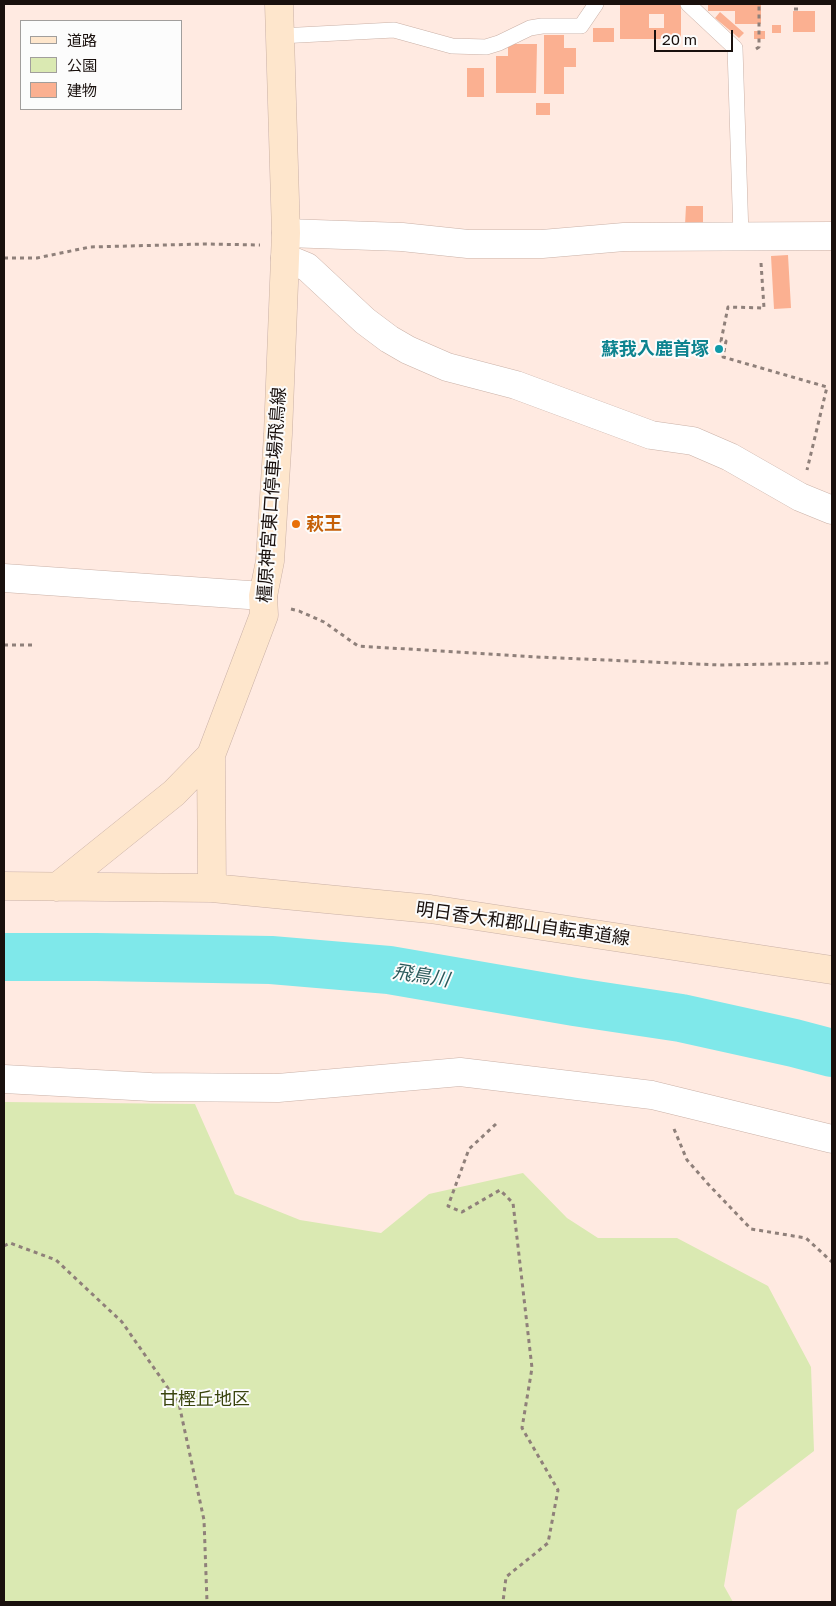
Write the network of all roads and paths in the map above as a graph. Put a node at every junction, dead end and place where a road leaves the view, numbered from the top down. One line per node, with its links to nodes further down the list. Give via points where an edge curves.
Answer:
1 (279, 4): 6 (main road, 橿原神宮東口停車場飛鳥線)
2 (596, 4): 6 (lane, via 581,26 530,28 486,47 452,46 394,30)
3 (688, 4): 7 (lane, via 735,48)
4 (794, 9): 5 (path)
5 (802, 9)
6 (280, 36): 9 (main road, 橿原神宮東口停車場飛鳥線)
7 (750, 236): 8 (street); 9 (street, via 624,237 542,244 468,244 402,237); 11 (path, via 764,308 728,307 721,341 726,341 723,356 827,387)
8 (832, 236)
9 (286, 246): 10 (path, via 90,247 37,258); 11 (street, via 366,320 408,350 447,367 516,385 634,430 693,441 730,457); 14 (main road, 橿原神宮東口停車場飛鳥線, via 270,561)
10 (4, 258)
11 (800, 497): 12 (street)
12 (832, 510)
13 (4, 578): 14 (street)
14 (263, 600): 17 (path, via 324,622 358,646 720,665); 18 (main road, 橿原神宮東口停車場飛鳥線, via 264,614)
15 (4, 644): 16 (path)
16 (35, 645)
17 (832, 663)
18 (211, 755): 20 (main road, via 174,792); 21 (main road, 橿原神宮東口停車場飛鳥線)
19 (4, 886): 20 (main road)
20 (56, 887): 21 (main road)
21 (212, 888): 22 (main road, 明日香大和郡山自転車道線, via 430,909)
22 (832, 970)
23 (4, 1079): 24 (street, via 151,1087 278,1088 460,1072)
24 (652, 1095): 26 (street); 28 (path, via 675,1131 687,1160 752,1229 806,1238)
25 (496, 1124): 30 (path, via 470,1149 448,1206 462,1212 500,1190 513,1203 532,1368 522,1428 558,1490 548,1543 506,1577)
26 (832, 1138)
27 (4, 1246): 29 (path, via 10,1243 56,1260 122,1322 179,1404 204,1520)
28 (832, 1262)
29 (206, 1602)
30 (503, 1602)

